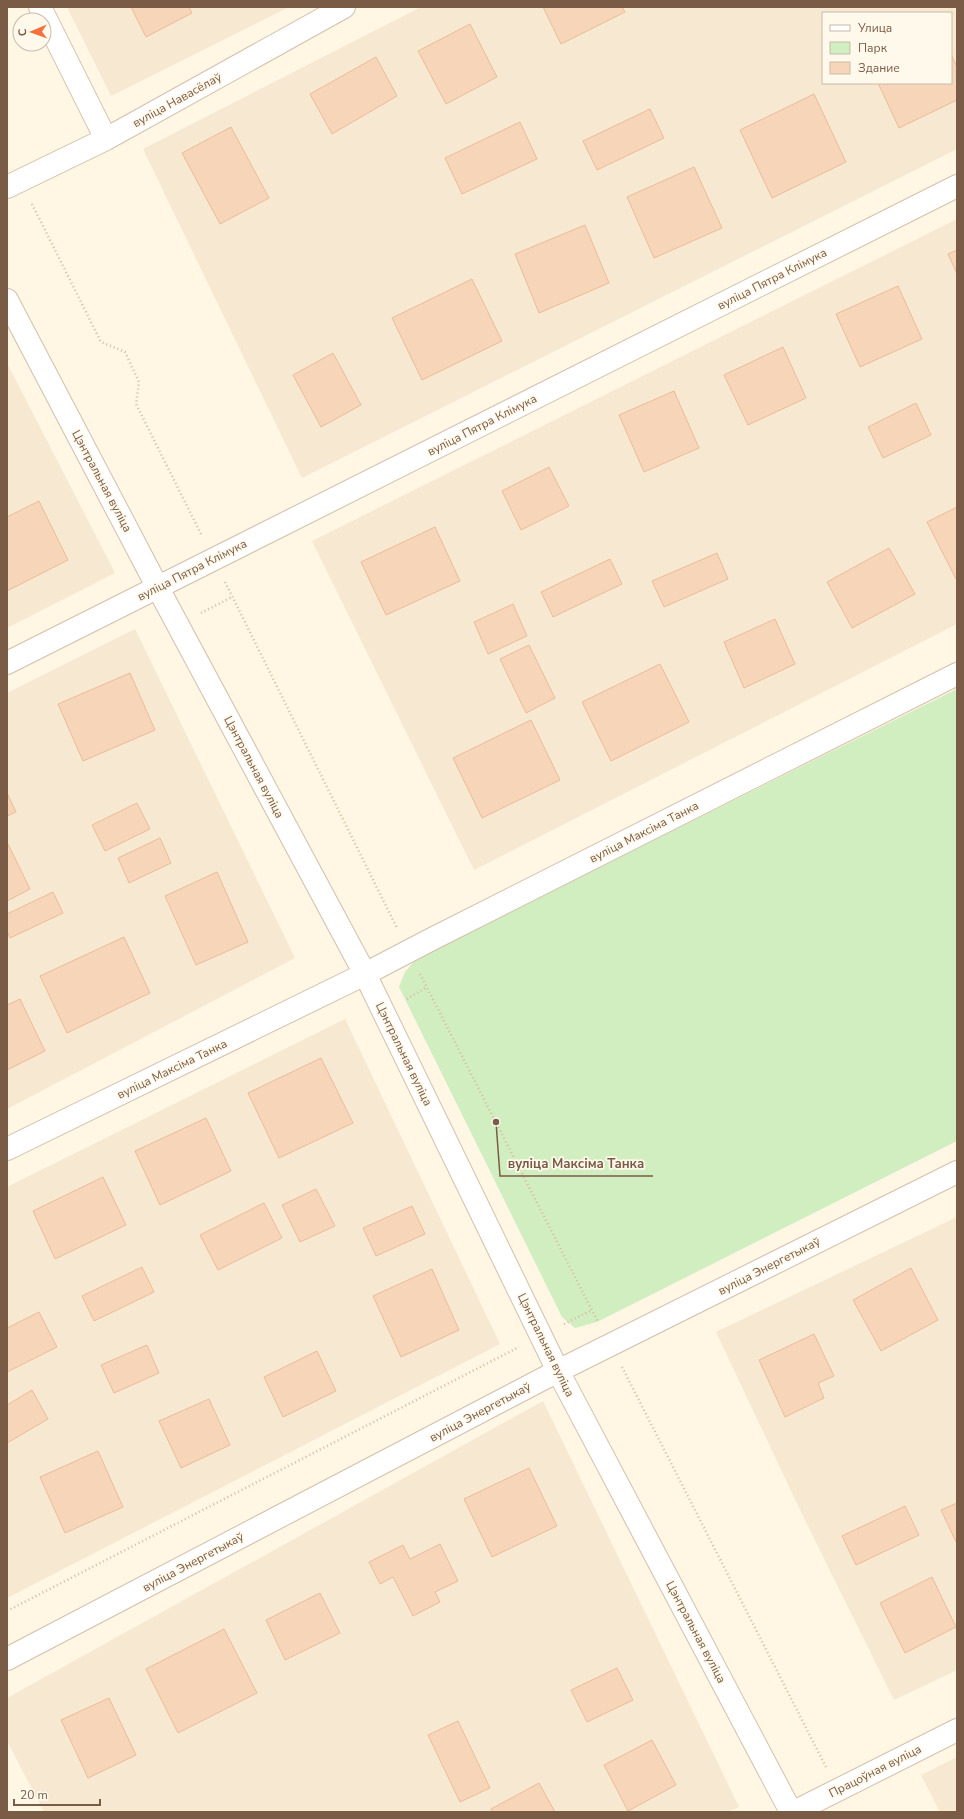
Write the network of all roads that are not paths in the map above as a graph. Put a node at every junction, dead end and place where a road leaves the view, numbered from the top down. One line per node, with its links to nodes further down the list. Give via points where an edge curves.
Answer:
1 (40, 7): 3 (street)
2 (344, 7): 3 (street, вуліца Навасёлаў)
3 (106, 140): 4 (street, вуліца Навасёлаў)
4 (14, 184)
5 (957, 186): 7 (street, вуліца Пятра Клімука)
6 (7, 300): 7 (street, Цэнтральная вуліца)
7 (158, 588): 8 (street, вуліца Пятра Клімука); 10 (street, Цэнтральная вуліца)
8 (7, 663)
9 (957, 674): 10 (street, вуліца Максіма Танка)
10 (365, 974): 11 (street, вуліца Максіма Танка); 13 (street, Цэнтральная вуліца)
11 (7, 1149)
12 (957, 1172): 13 (street, вуліца Энергетыкаў)
13 (558, 1371): 14 (street, вуліца Энергетыкаў); 16 (street, Цэнтральная вуліца)
14 (7, 1659)
15 (957, 1730): 16 (street, Працоўная вуліца)
16 (793, 1812)

